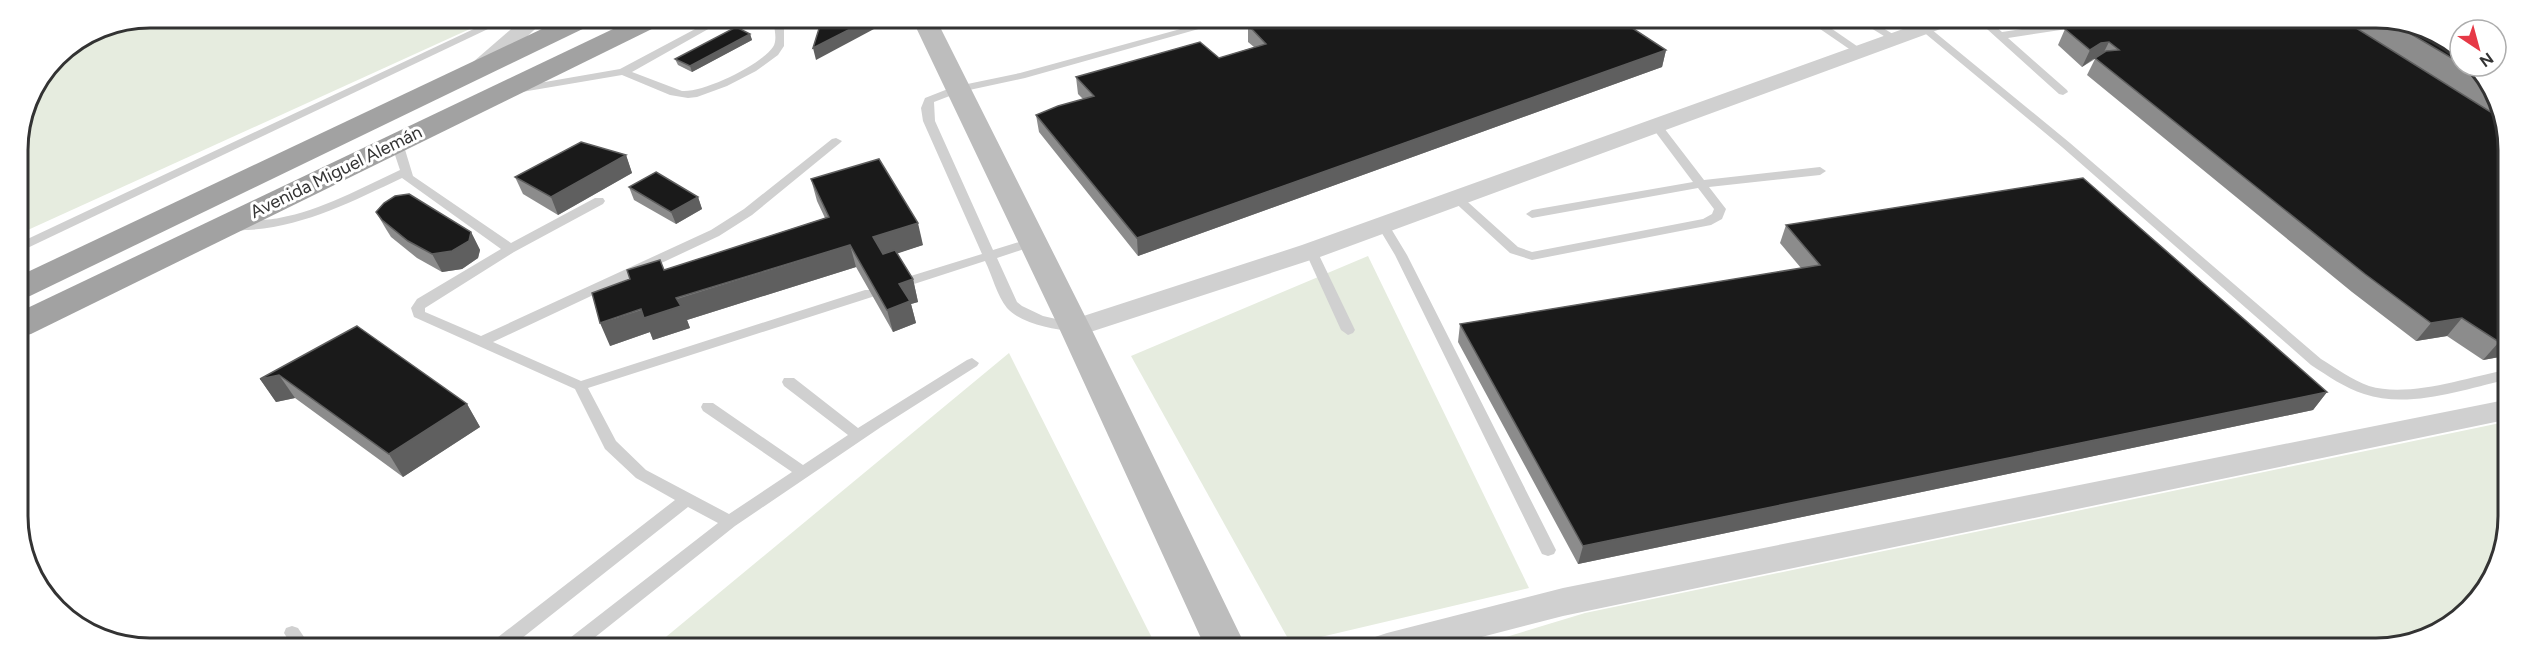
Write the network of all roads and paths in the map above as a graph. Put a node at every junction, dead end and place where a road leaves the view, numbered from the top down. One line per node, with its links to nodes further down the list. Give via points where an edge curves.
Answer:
1 (1824, 28): 17 (lane)
2 (1877, 28): 16 (lane)
3 (1918, 28): 16 (street)
4 (1935, 28): 47 (lane, via 2316,362 2340,377 2370,392 2406,394)
5 (1991, 28): 15 (lane)
6 (2043, 28): 15 (lane)
7 (483, 29): 35 (lane)
8 (524, 29): 18 (street)
9 (561, 29): 18 (highway, Avenida Miguel Alemán)
10 (633, 29): 22 (highway, Avenida Miguel Alemán)
11 (703, 29): 19 (lane)
12 (780, 29): 19 (lane, via 779,47 761,63 708,92 684,95)
13 (929, 29): 20 (main road)
14 (1194, 29): 20 (lane, via 1022,76)
15 (1999, 36): 21 (lane)
16 (1896, 39): 17 (street)
17 (1862, 53): 23 (street)
18 (479, 68): 40 (highway, Avenida Miguel Alemán)
19 (623, 72): 22 (lane)
20 (957, 88): 34 (main road); 38 (lane, via 930,100 929,121)
21 (2063, 92)
22 (498, 93): 25 (highway, Avenida Miguel Alemán)
23 (1657, 126): 28 (lane); 29 (street)
24 (836, 141): 45 (lane, via 748,212 715,232)
25 (397, 143): 27 (lane); 33 (highway, Avenida Miguel Alemán)
26 (1820, 171): 28 (lane)
27 (406, 172): 33 (lane, via 305,217 263,226); 36 (lane, via 408,178)
28 (1702, 184): 29 (lane, via 1720,209 1718,216 1707,222 1532,256 1514,250); 31 (lane)
29 (1456, 198): 32 (street)
30 (599, 201): 36 (lane)
31 (1532, 214)
32 (1383, 225): 37 (street); 56 (lane)
33 (224, 227): 42 (highway, Avenida Miguel Alemán)
34 (1032, 242): 38 (lane); 43 (main road)
35 (29, 243)
36 (510, 249): 45 (lane, via 418,308 419,314)
37 (1311, 251): 43 (street); 44 (lane)
38 (989, 255): 39 (lane); 43 (lane, via 1017,310)
39 (906, 282)
40 (29, 284)
41 (870, 293): 49 (lane)
42 (29, 321)
43 (1075, 328): 60 (main road)
44 (1348, 330)
45 (482, 342): 49 (lane)
46 (972, 363): 52 (lane)
47 (2498, 376)
48 (789, 382): 52 (lane)
49 (580, 386): 54 (lane, via 610,445 641,474)
50 (708, 407): 53 (lane)
51 (2498, 411): 57 (street, via 1563,602)
52 (858, 435): 53 (lane)
53 (803, 472): 55 (lane)
54 (687, 499): 55 (lane); 58 (lane)
55 (730, 522): 59 (lane)
56 (1548, 550)
57 (1424, 637)
58 (509, 638)
59 (582, 638)
60 (1222, 638)

